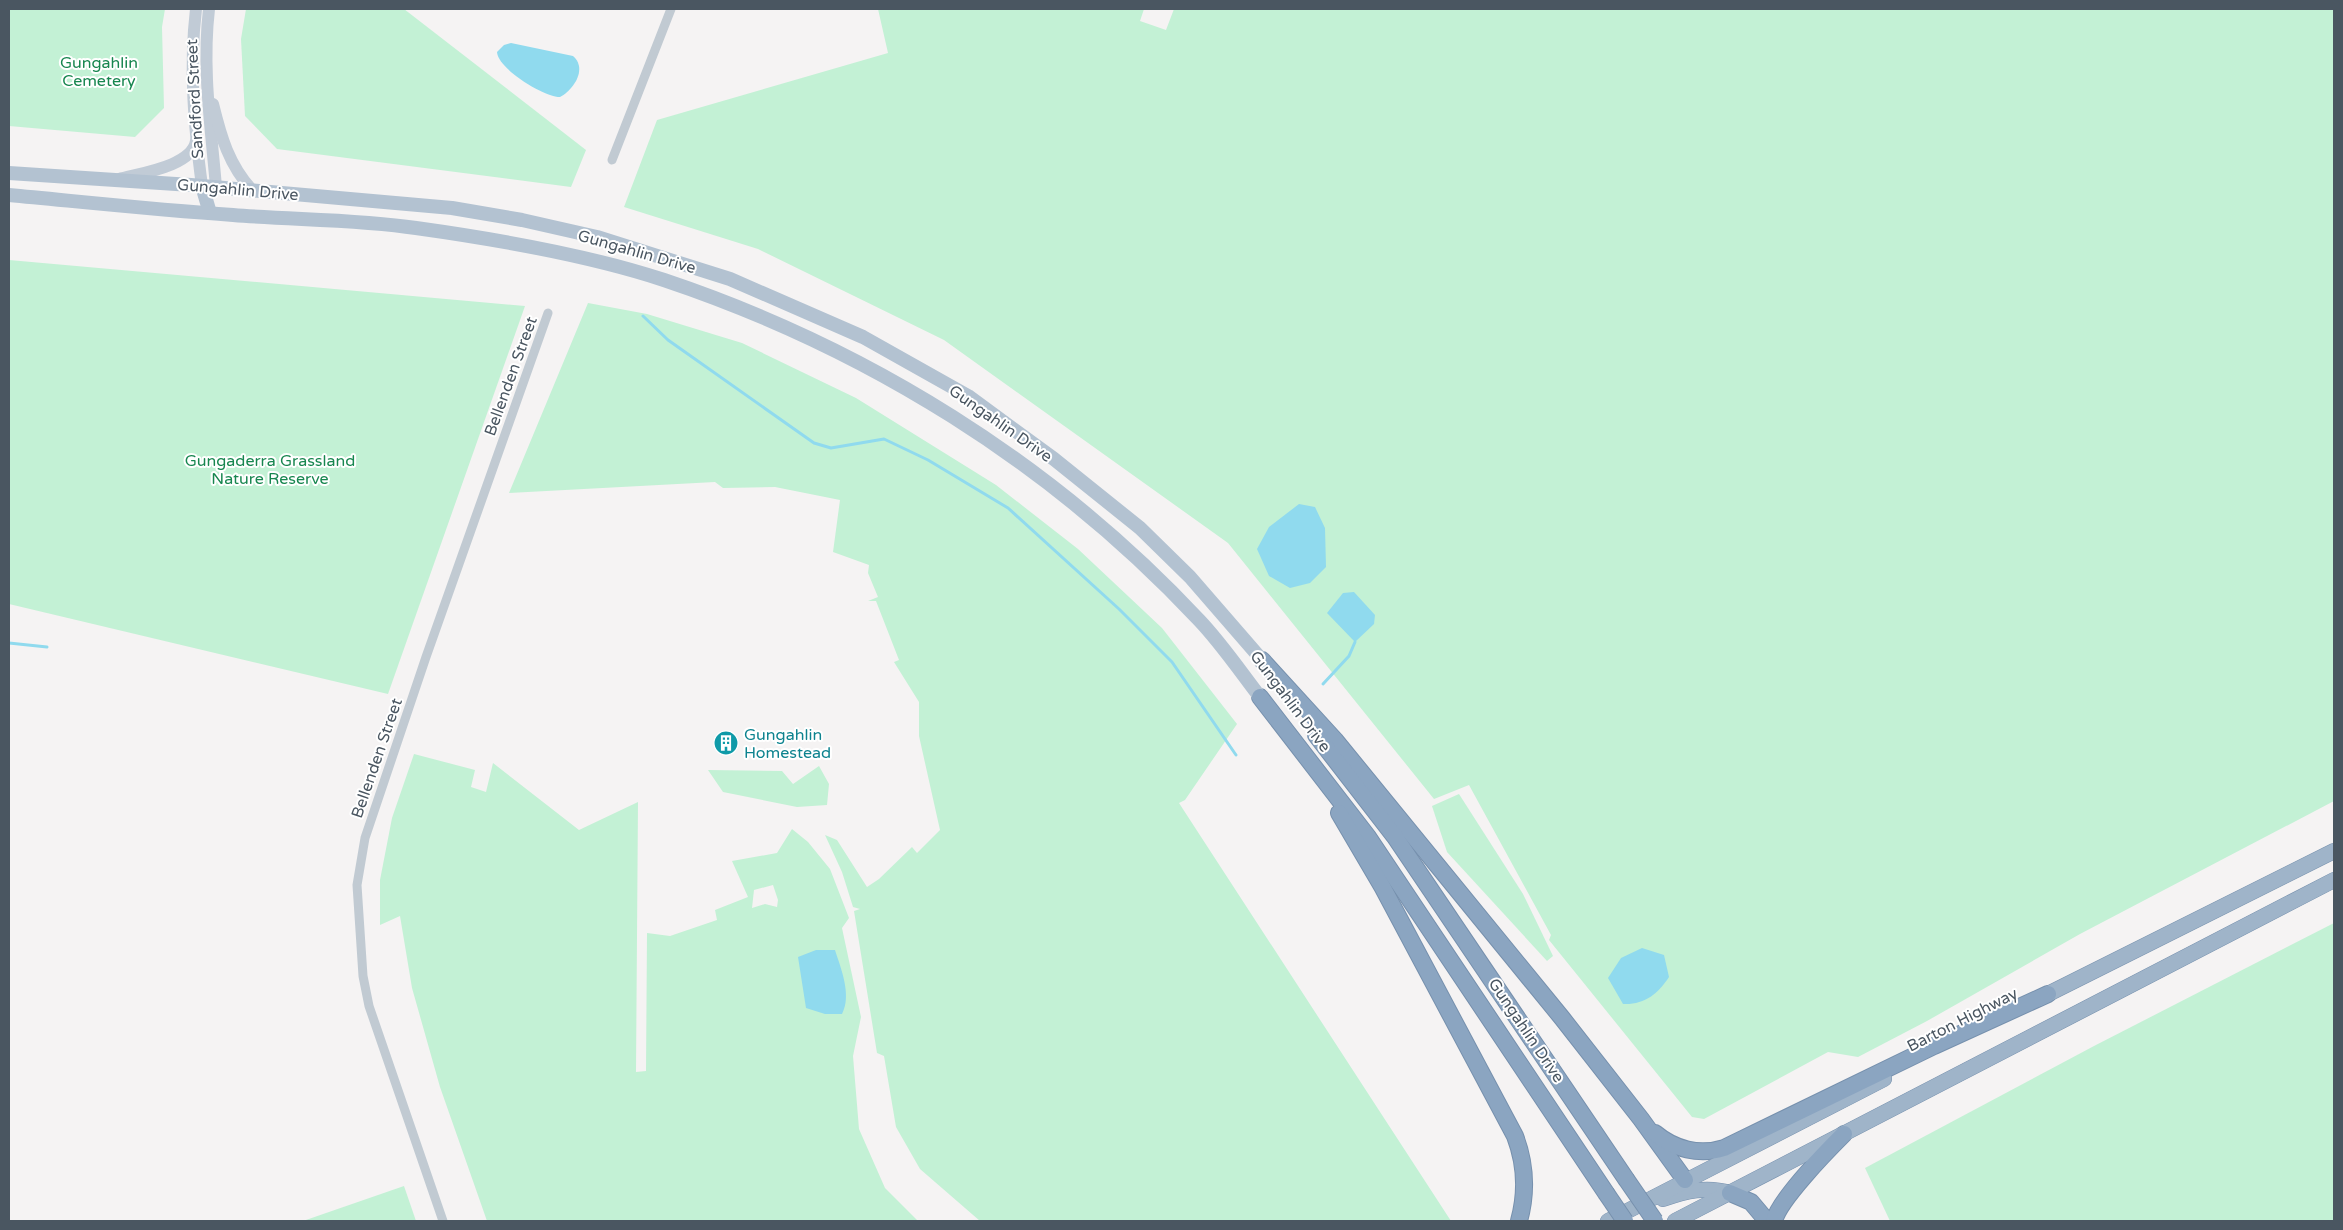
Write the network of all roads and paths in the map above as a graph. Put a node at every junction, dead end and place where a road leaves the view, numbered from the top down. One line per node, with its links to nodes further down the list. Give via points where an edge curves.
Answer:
1 (196, 9): 5 (main road, Sandford Street, via 191,61)
2 (209, 9): 4 (main road, Sandford Street)
3 (671, 9): 6 (street)
4 (206, 60): 9 (main road, Sandford Street); 10 (main road, via 224,146)
5 (196, 138): 8 (main road, via 193,151 183,159); 9 (main road, Sandford Street)
6 (612, 160)
7 (9, 173): 8 (main road, Gungahlin Drive)
8 (115, 181): 9 (main road, Gungahlin Drive)
9 (209, 186): 10 (main road, Gungahlin Drive); 12 (main road)
10 (252, 190): 14 (main road, Gungahlin Drive, via 452,208 597,237 730,279 864,337 968,396 1107,501 1190,577)
11 (9, 195): 12 (main road, Gungahlin Drive)
12 (210, 213): 15 (main road, Gungahlin Drive, via 417,228 556,252 661,279 771,319 907,388 965,422 1044,479 1156,576 1201,622)
13 (548, 313): 25 (street, Bellenden Street, via 365,838 357,885 363,976 369,1006)
14 (1262, 660): 20 (highway, via 1335,740); 28 (highway, Gungahlin Drive, bridge, via 1395,837)
15 (1260, 697): 16 (highway, Gungahlin Drive)
16 (1288, 731): 24 (highway, Gungahlin Drive, bridge, via 1368,837); 26 (highway, via 1383,888 1512,1129 1525,1174)
17 (2334, 851): 19 (highway, Barton Highway)
18 (2334, 880): 21 (highway)
19 (2048, 994): 20 (highway, via 1720,1149 1699,1152 1675,1146); 22 (highway, Barton Highway)
20 (1641, 1119): 22 (highway)
21 (1844, 1134): 23 (highway); 31 (highway, via 1812,1167)
22 (1687, 1186): 23 (highway); 24 (highway, Barton Highway); 29 (highway, via 1688,1205)
23 (1730, 1193): 29 (highway); 30 (highway, via 1751,1202)
24 (1624, 1217): 27 (highway, Barton Highway)
25 (443, 1221)
26 (1519, 1221)
27 (1608, 1221)
28 (1655, 1221)
29 (1676, 1221)
30 (1767, 1221)
31 (1774, 1221)

